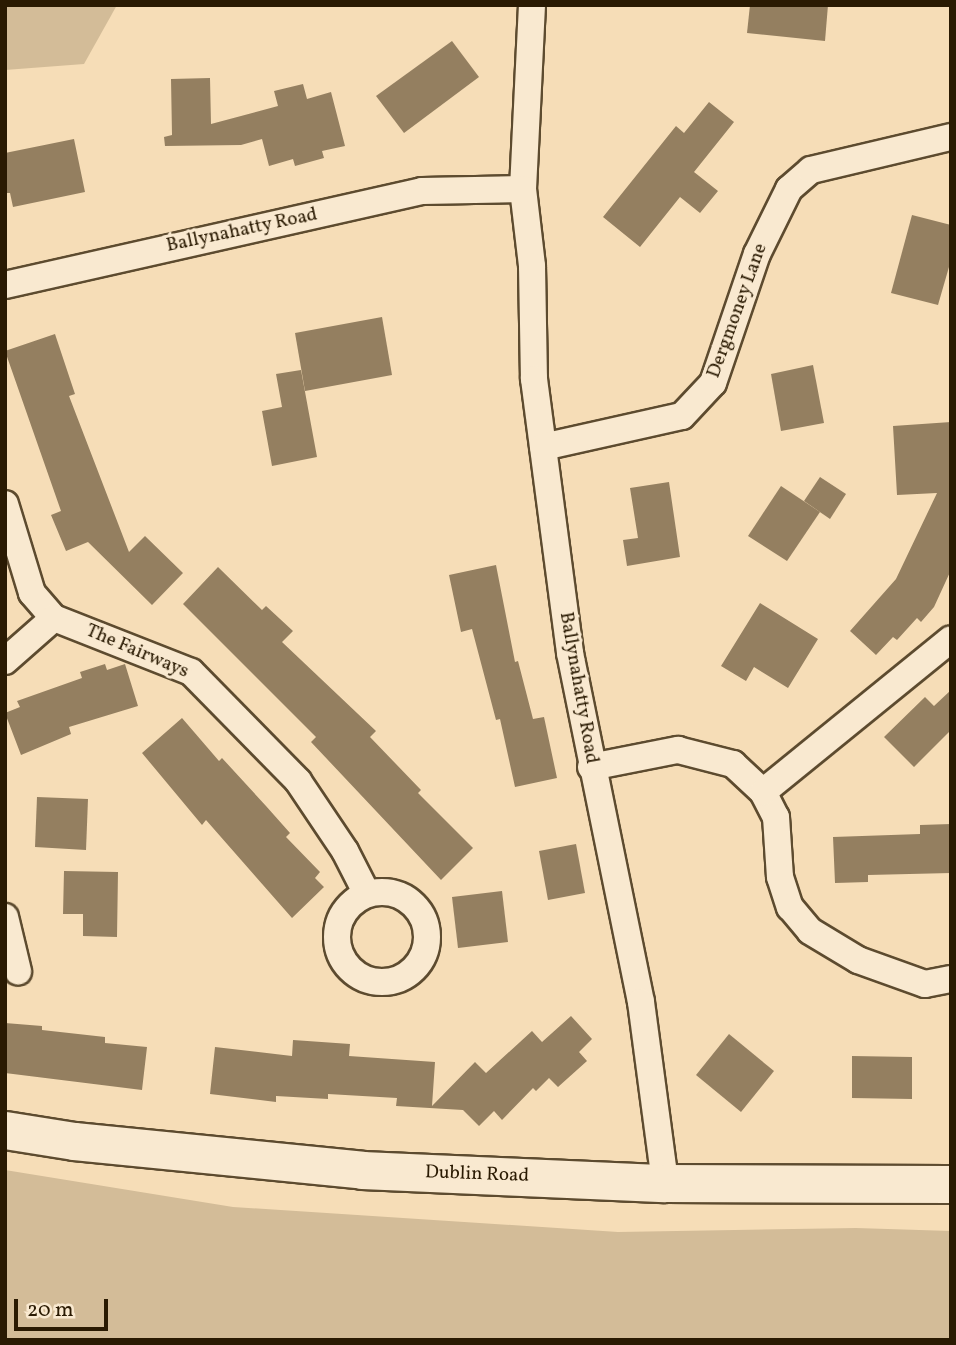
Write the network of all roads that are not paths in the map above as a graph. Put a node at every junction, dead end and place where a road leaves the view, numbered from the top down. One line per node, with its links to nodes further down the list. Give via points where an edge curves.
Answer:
1 (532, 5): 3 (street, Ballynahatty Road)
2 (951, 138): 5 (street, Dergmoney Lane, via 811,170 789,189 757,254 713,383 682,416)
3 (523, 189): 4 (street, Ballynahatty Road, via 413,193); 5 (street, Ballynahatty Road, via 532,267 534,379)
4 (5, 285)
5 (544, 447): 10 (street, Ballynahatty Road, via 567,630)
6 (5, 504): 7 (street, The Fairways, via 32,593)
7 (54, 618): 9 (street); 12 (street, The Fairways, via 191,672 298,781 345,851)
8 (951, 639): 11 (street)
9 (5, 661)
10 (591, 767): 11 (street, via 678,750 733,764); 17 (street, Ballynahatty Road, via 641,1002)
11 (763, 792): 15 (street, via 776,817 780,877 790,907 810,932 858,960 925,984)
12 (367, 894)
13 (5, 917): 14 (street)
14 (18, 971)
15 (951, 979)
16 (5, 1130): 17 (street, Dublin Road, via 362,1170)
17 (666, 1183): 18 (street, Dublin Road)
18 (951, 1184)

